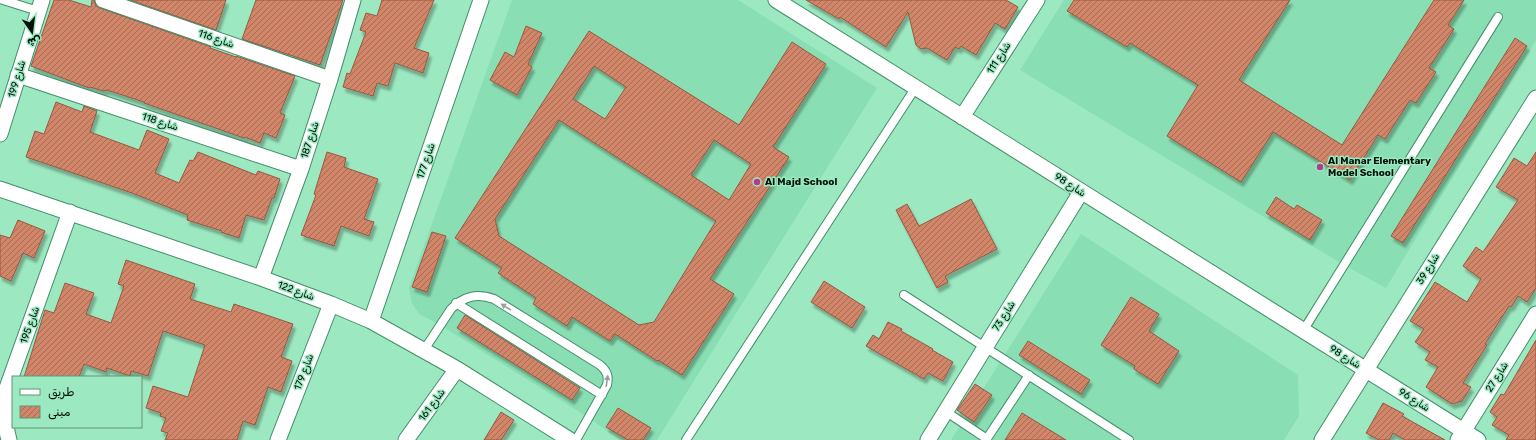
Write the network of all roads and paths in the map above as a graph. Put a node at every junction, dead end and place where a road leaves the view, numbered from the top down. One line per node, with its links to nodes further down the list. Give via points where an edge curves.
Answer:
1 (3, 0): 7 (lane)
2 (103, 0): 10 (street, شارع 116)
3 (353, 0): 10 (street, شارع 187)
4 (481, 0): 24 (street, شارع 177)
5 (776, 0): 11 (street, شارع 98)
6 (1037, 0): 13 (street, شارع 111)
7 (40, 6): 9 (street, شارع 199)
8 (1498, 17): 25 (lane)
9 (18, 75): 14 (street, شارع 199); 15 (street, شارع 118)
10 (330, 79): 15 (street, شارع 187)
11 (916, 87): 13 (street, شارع 98); 41 (lane)
12 (1536, 98): 29 (street, شارع 39)
13 (962, 117): 17 (street, شارع 98)
14 (0, 134)
15 (301, 169): 19 (street, شارع 187)
16 (0, 189): 18 (street, شارع 122)
17 (1081, 192): 25 (street, شارع 98); 26 (street, شارع 73)
18 (70, 212): 19 (street, شارع 122); 30 (street, شارع 195)
19 (261, 278): 21 (street, شارع 122)
20 (904, 295): 26 (lane)
21 (330, 304): 24 (street, شارع 122); 37 (street, شارع 179)
22 (456, 304): 27 (lane); 33 (lane); 33 (lane, one-way to 22, via 608,374 600,365 494,299 474,296 464,298)
23 (1536, 314): 35 (street, شارع 27)
24 (371, 321): 27 (street, شارع 122)
25 (1303, 331): 29 (street, شارع 98)
26 (985, 347): 31 (lane); 34 (street, شارع 73)
27 (424, 350): 28 (street, شارع 122)
28 (457, 370): 38 (street, شارع 161); 39 (street, شارع 122)
29 (1364, 370): 35 (street, شارع 96); 45 (street, شارع 39)
30 (12, 376)
31 (1029, 376): 43 (lane); 44 (lane)
32 (12, 377): 36 (street, شارع 195, via 4,407 5,427)
33 (602, 395): 40 (lane)
34 (945, 411): 42 (street, شارع 73); 43 (lane)
35 (1461, 435): 46 (street, شارع 96)
36 (9, 440)
37 (278, 440)
38 (406, 440)
39 (570, 440)
40 (576, 440)
41 (686, 440)
42 (928, 440)
43 (987, 440)
44 (1129, 440)
45 (1322, 440)
46 (1478, 440)

